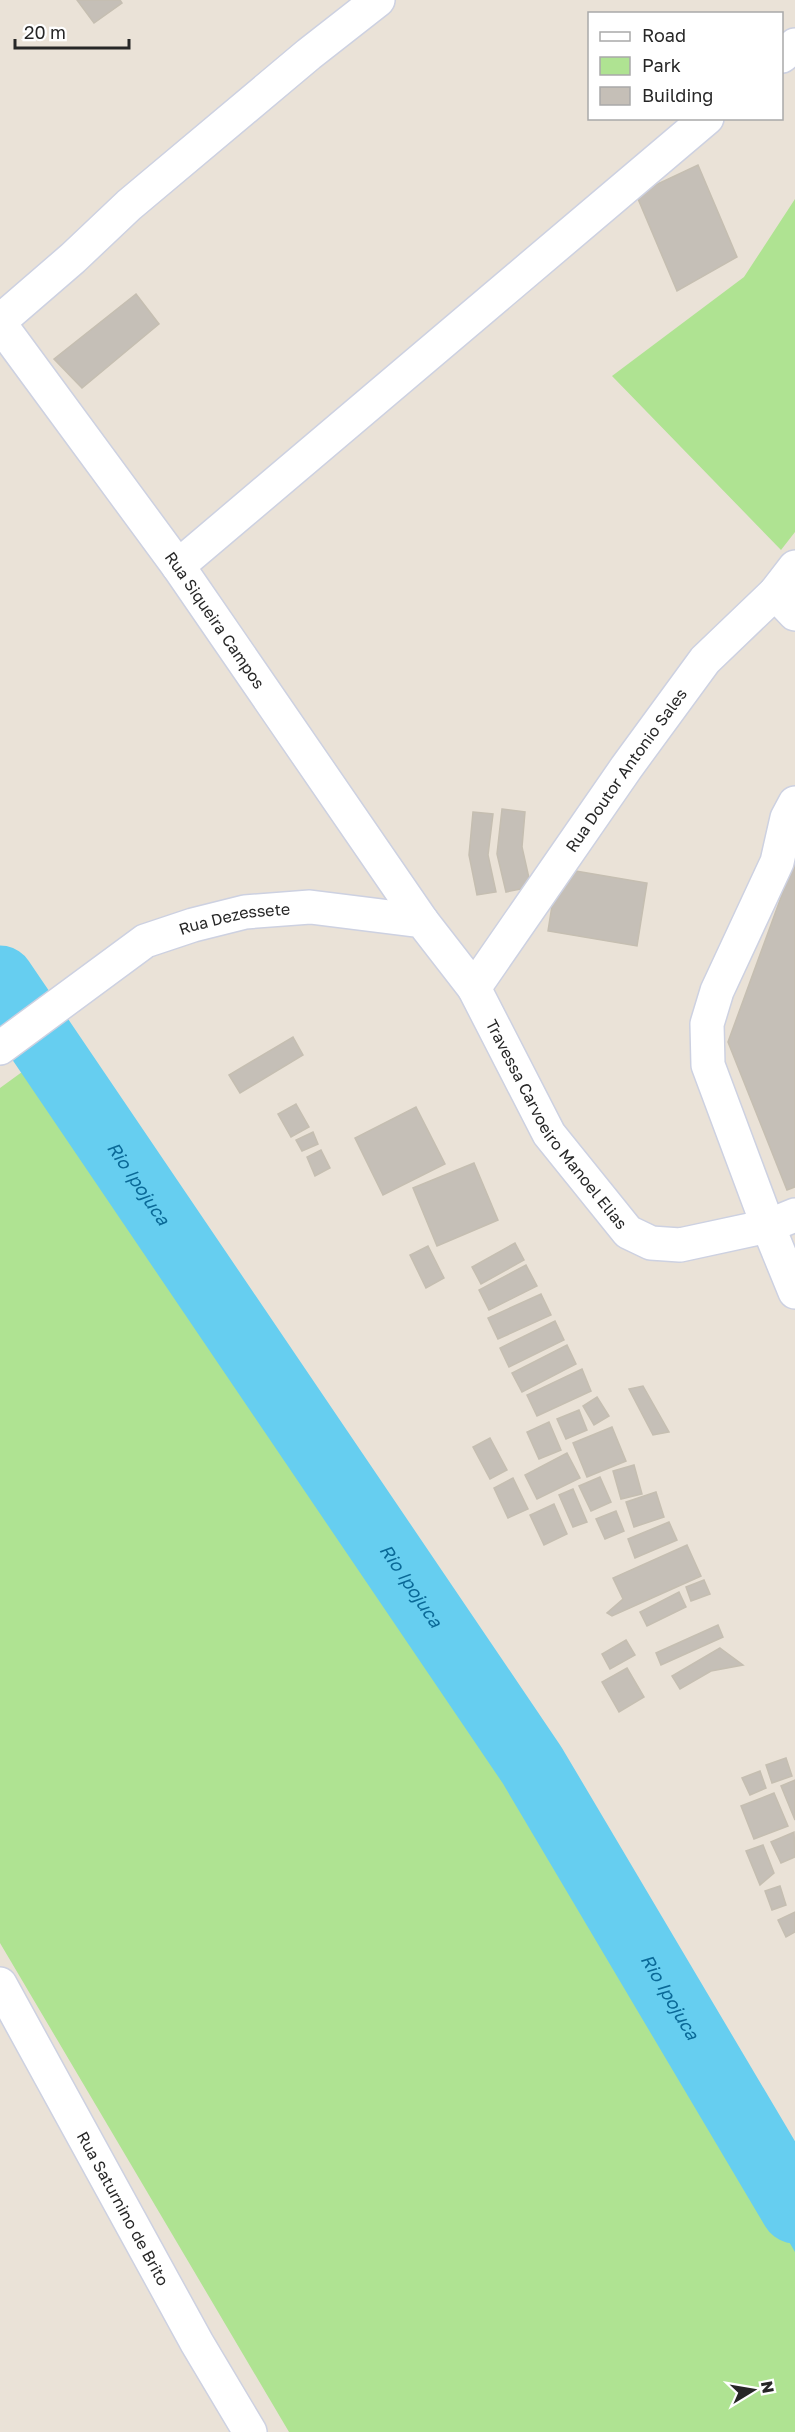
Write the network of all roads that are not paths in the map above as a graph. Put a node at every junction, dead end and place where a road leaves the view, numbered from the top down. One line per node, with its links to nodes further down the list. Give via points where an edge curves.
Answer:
1 (378, 0): 5 (street, via 129,205)
2 (795, 45): 3 (street)
3 (783, 55)
4 (705, 120): 6 (street)
5 (0, 323): 6 (street, Rua Siqueira Campos)
6 (178, 566): 10 (street, Rua Siqueira Campos)
7 (795, 567): 8 (street, Rua Doutor Antonio Sales)
8 (785, 604): 11 (street, Rua Doutor Antonio Sales, via 705,660)
9 (795, 803): 13 (street, via 787,818 777,862 717,991 707,1024 708,1065)
10 (422, 921): 11 (street); 12 (street, Rua Dezessete, via 310,907 245,912 193,926 146,941)
11 (474, 988): 13 (street, Travessa Carvoeiro Manoel Elias, via 549,1134 628,1232 651,1243 680,1245)
12 (0, 1048)
13 (781, 1221): 14 (street)
14 (795, 1292)
15 (0, 1984): 16 (street, Rua Saturnino de Brito)
16 (250, 2432)

